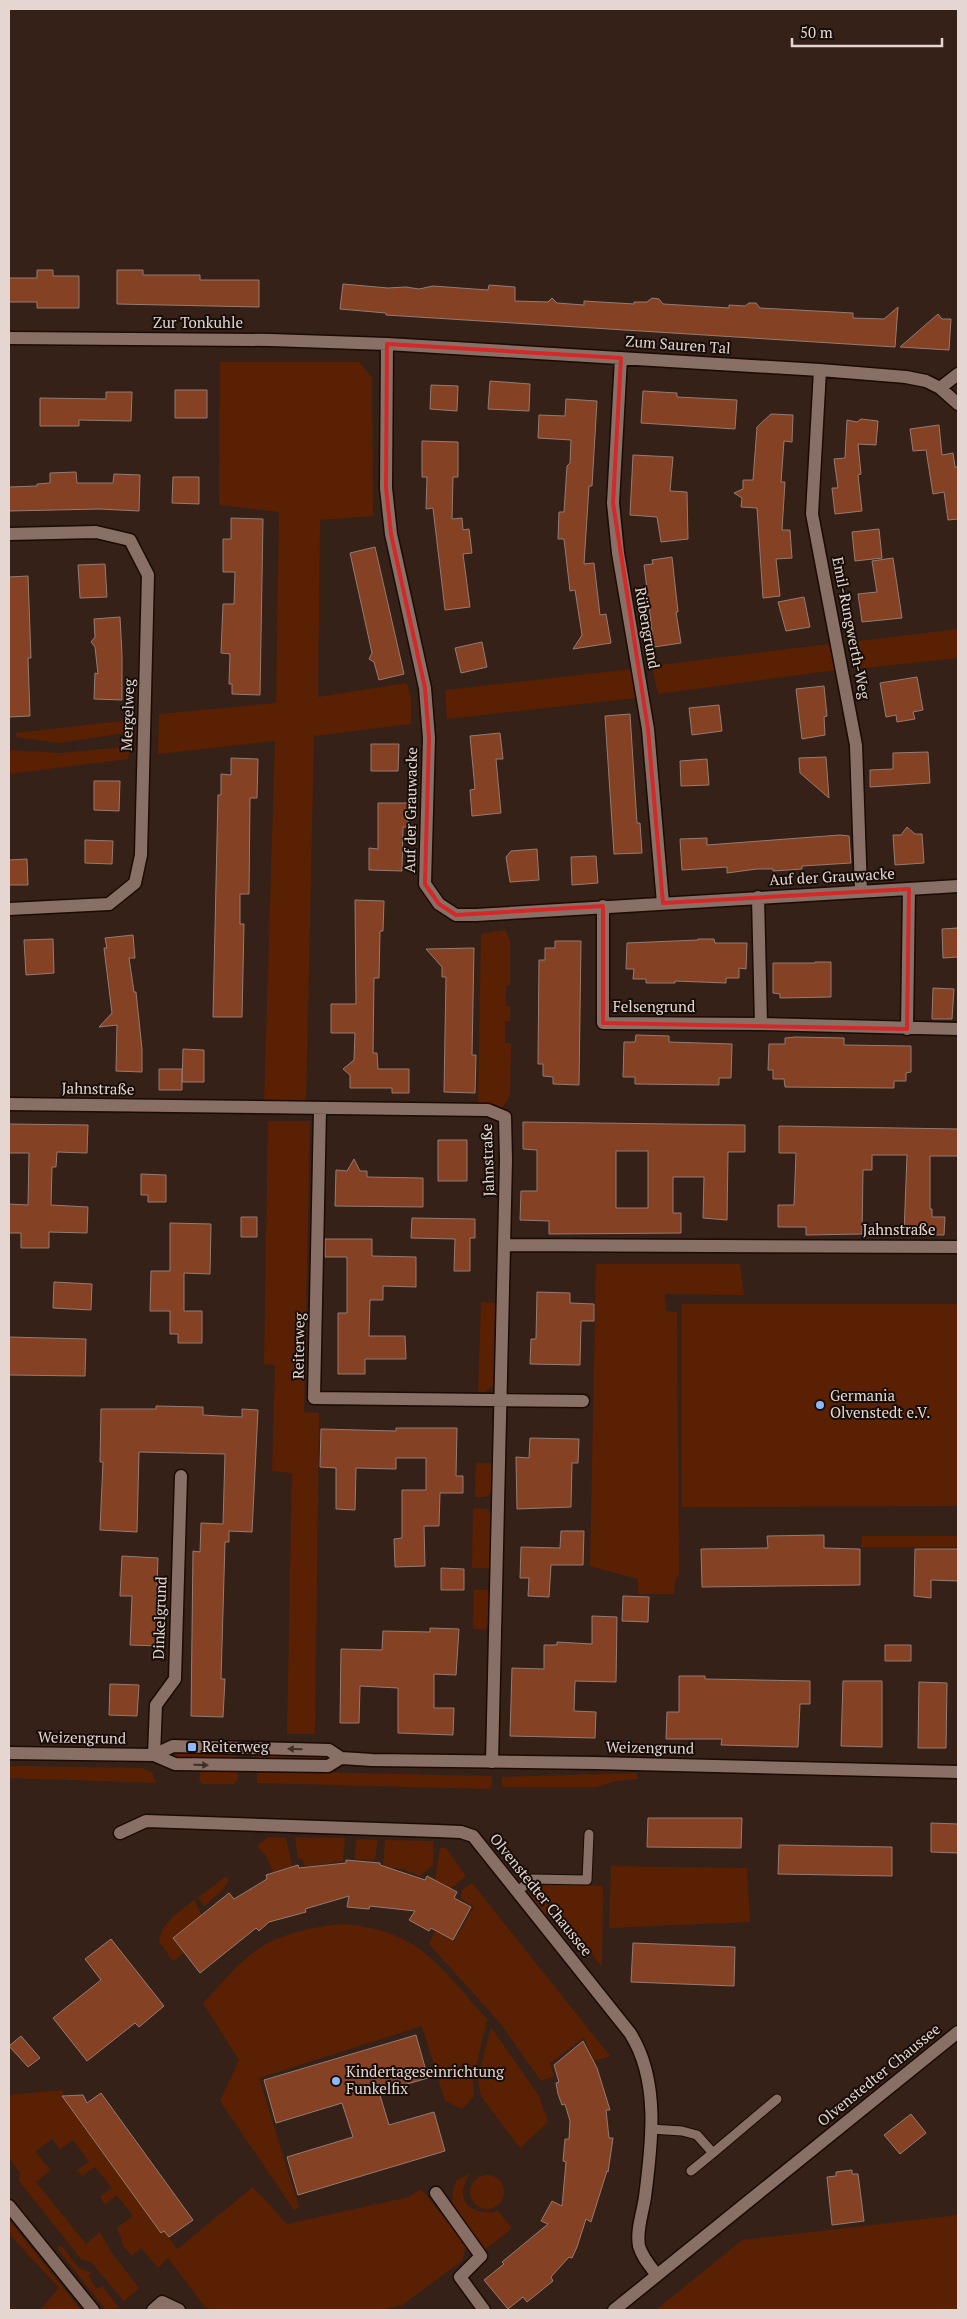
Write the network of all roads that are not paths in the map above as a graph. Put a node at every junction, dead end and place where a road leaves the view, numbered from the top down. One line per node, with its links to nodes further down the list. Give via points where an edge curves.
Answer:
1 (9, 338): 2 (street, Zur Tonkuhle)
2 (387, 344): 3 (street, Zum Sauren Tal); 14 (street, Auf der Grauwacke, via 386,488 391,534 425,688 428,738 425,884 439,904 456,915)
3 (620, 358): 4 (street, Zum Sauren Tal); 13 (street, Rübengrund, via 613,503 618,553 648,729)
4 (820, 370): 6 (street, Zum Sauren Tal, via 906,377); 11 (street, Emil-Rungwerth-Weg, via 812,514 856,745)
5 (958, 374): 6 (street)
6 (940, 388): 7 (street, Zum Sauren Tal)
7 (958, 404)
8 (9, 534): 15 (street, Mergelweg, via 96,532 130,540 148,575 141,855 135,884 109,904)
9 (958, 886): 10 (street, Auf der Grauwacke)
10 (910, 888): 11 (street, Auf der Grauwacke); 17 (street)
11 (861, 891): 12 (street, Auf der Grauwacke)
12 (758, 897): 13 (street, Auf der Grauwacke); 16 (street)
13 (663, 903): 14 (street, Auf der Grauwacke)
14 (603, 906): 16 (street, Felsengrund, via 603,1023)
15 (9, 909)
16 (761, 1024): 17 (street, Felsengrund)
17 (907, 1029): 18 (street, Felsengrund)
18 (958, 1029)
19 (9, 1104): 20 (street, Jahnstraße)
20 (320, 1108): 21 (street, Jahnstraße, via 488,1110 505,1117); 23 (street, Reiterweg, via 314,1398)
21 (504, 1245): 22 (street, Jahnstraße); 23 (street)
22 (958, 1247)
23 (500, 1399): 24 (street, Reiterweg); 29 (street)
24 (583, 1401)
25 (181, 1476): 27 (street, Dinkelgrund, via 175,1679 156,1705)
26 (9, 1753): 27 (street, Weizengrund)
27 (154, 1755): 28 (street, Weizengrund, one-way to 28, via 175,1764 328,1766); 28 (street, Weizengrund, one-way to 27, via 329,1750 173,1746)
28 (341, 1758): 29 (street, Weizengrund)
29 (492, 1762): 30 (street, Weizengrund)
30 (958, 1772)
31 (120, 1833): 33 (street, Olvenstedter Chaussee, via 146,1822 461,1832 476,1840)
32 (589, 1834): 33 (lane, via 586,1880 532,1879)
33 (517, 1892): 36 (street, Olvenstedter Chaussee, via 638,2045 649,2086)
34 (958, 2032): 41 (street, Olvenstedter Chaussee)
35 (777, 2099): 37 (lane)
36 (651, 2129): 37 (lane, via 682,2130 697,2135); 41 (street, Olvenstedter Chaussee, via 638,2240 642,2255)
37 (713, 2153): 38 (lane)
38 (691, 2171)
39 (436, 2193): 45 (street, via 481,2256 460,2277)
40 (9, 2206): 42 (street)
41 (656, 2275): 46 (street, Olvenstedter Chaussee)
42 (92, 2310)
43 (153, 2310): 44 (street, via 162,2302)
44 (179, 2310)
45 (484, 2310)
46 (614, 2310)

